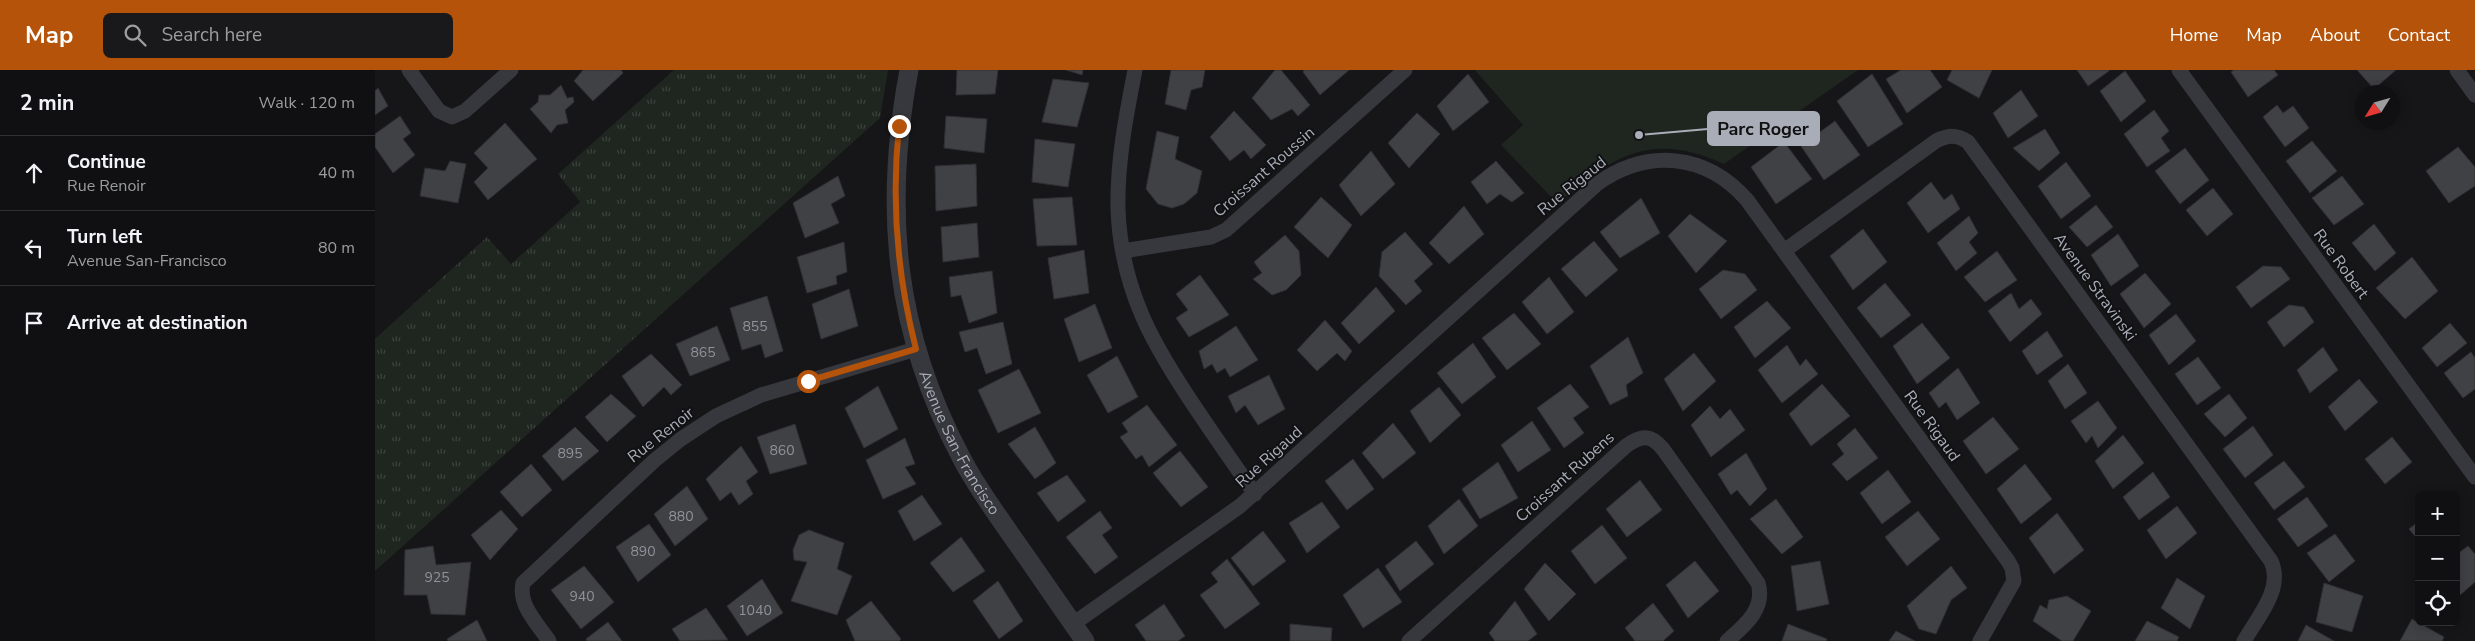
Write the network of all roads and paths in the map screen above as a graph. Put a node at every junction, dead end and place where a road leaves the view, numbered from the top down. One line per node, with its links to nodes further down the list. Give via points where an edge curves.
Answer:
1 (409, 70): 2 (street, via 436,107 445,116 452,117 465,111)
2 (511, 70)
3 (909, 70): 11 (street, Avenue San-Francisco, via 899,126 895,203 901,277)
4 (1135, 70): 10 (street, via 1119,168)
5 (1405, 70): 10 (street, Croissant Roussin, via 1227,230 1211,237)
6 (2179, 70): 12 (street, Rue Robert)
7 (2457, 70): 8 (street)
8 (2475, 95)
9 (1783, 250): 13 (street, Rue Rigaud, via 1738,190 1715,173 1689,163 1661,160 1621,170 1586,194); 19 (street, Rue Rigaud, via 2013,568 2014,581); 20 (street, Avenue Stravinski, via 1936,141 1951,135 1968,142 2271,561 2276,578 2274,588)
10 (1123, 251): 13 (street, via 1134,298 1159,354)
11 (916, 349): 14 (street, Avenue San-Francisco, via 941,418 962,459); 15 (street, Rue Renoir, via 761,395 716,416 681,438 523,583 525,606)
12 (2475, 477)
13 (1255, 494): 14 (street, Rue Rigaud)
14 (1073, 624): 16 (street, Avenue San-Francisco)
15 (549, 641)
16 (1085, 641)
17 (1409, 641): 18 (street, Croissant Rubens, via 1626,446 1643,436 1653,438 1663,449 1759,583 1760,598 1753,615)
18 (1727, 641)
19 (1980, 641)
20 (2244, 641)

